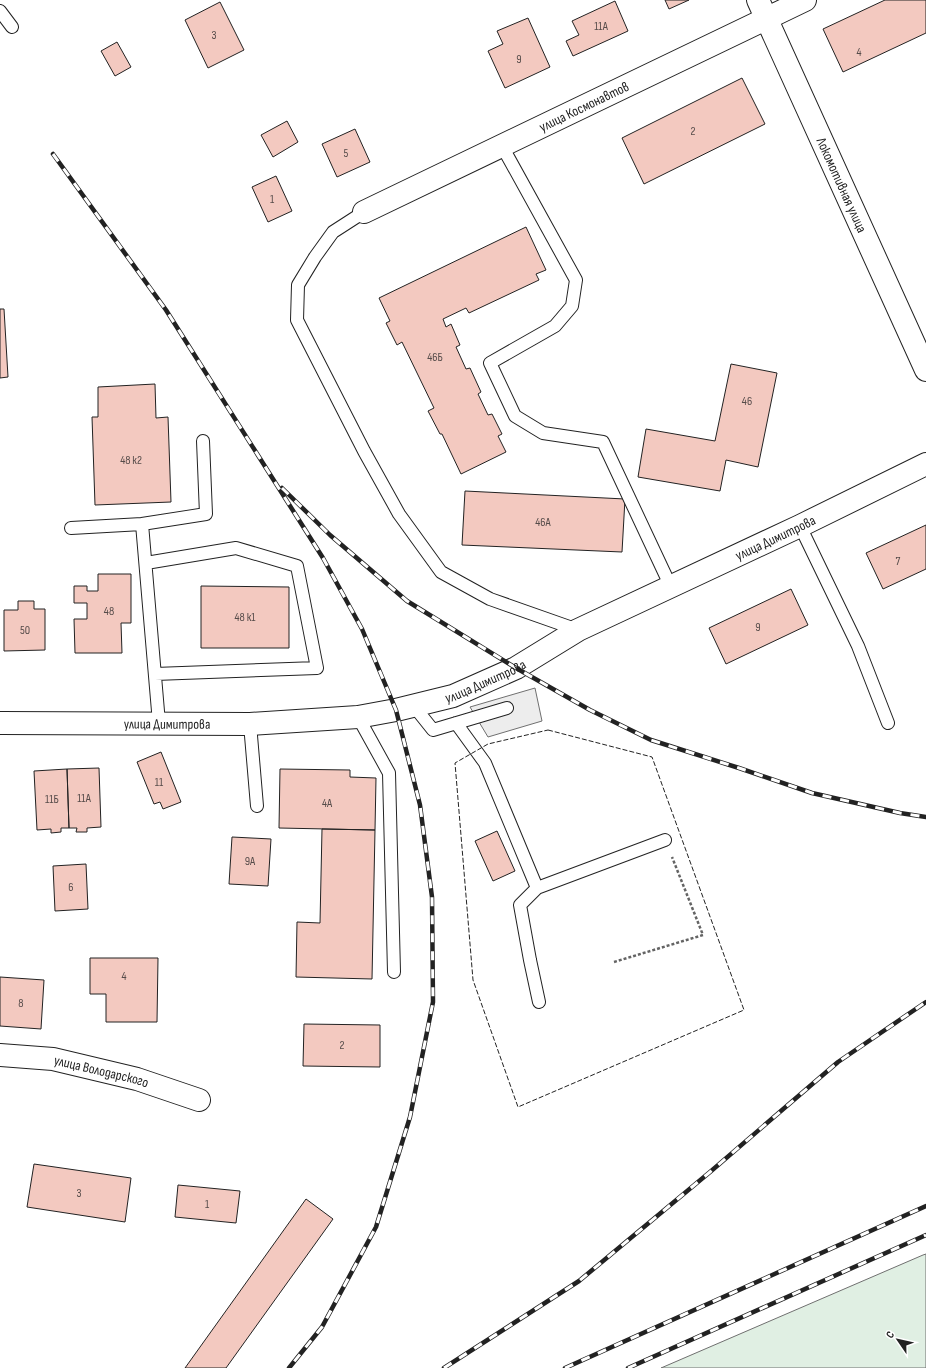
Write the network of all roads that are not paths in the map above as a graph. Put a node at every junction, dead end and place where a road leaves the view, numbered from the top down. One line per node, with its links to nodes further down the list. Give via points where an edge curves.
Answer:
1 (805, 0): 2 (street, улица Космонавтов)
2 (762, 9): 5 (street, улица Космонавтов); 7 (street, Локомотивная улица)
3 (0, 11): 4 (lane)
4 (12, 27)
5 (502, 146): 6 (street, улица Космонавтов); 14 (lane, via 576,280 572,306 555,326 490,363 515,416 543,433 603,442)
6 (364, 212): 15 (lane, via 333,232 315,257 298,285 297,320 364,451 399,514 441,572 490,598)
7 (926, 370)
8 (202, 441): 10 (lane, via 206,514)
9 (926, 464): 11 (street, улица Димитрова)
10 (142, 524): 12 (lane); 13 (lane)
11 (800, 526): 14 (street, улица Димитрова); 20 (lane, via 858,646)
12 (71, 528)
13 (146, 563): 16 (lane); 16 (lane, via 236,548 298,566 316,668)
14 (672, 587): 15 (street, улица Димитрова)
15 (578, 630): 17 (street, улица Димитрова, via 516,668 453,696)
16 (155, 674): 22 (lane)
17 (413, 705): 19 (street, улица Димитрова); 23 (lane, via 433,730)
18 (507, 708): 23 (lane)
19 (358, 718): 24 (street, улица Димитрова); 28 (lane, via 389,773)
20 (888, 722)
21 (0, 723): 22 (street, улица Димитрова)
22 (159, 723): 24 (street, улица Димитрова)
23 (456, 723): 27 (lane, via 485,763)
24 (250, 724): 25 (lane)
25 (257, 806)
26 (665, 840): 27 (lane)
27 (537, 888): 29 (lane, via 520,905)
28 (394, 972)
29 (539, 1002)
30 (0, 1055): 31 (street, улица Володарского, via 53,1059 137,1079)
31 (199, 1100)

